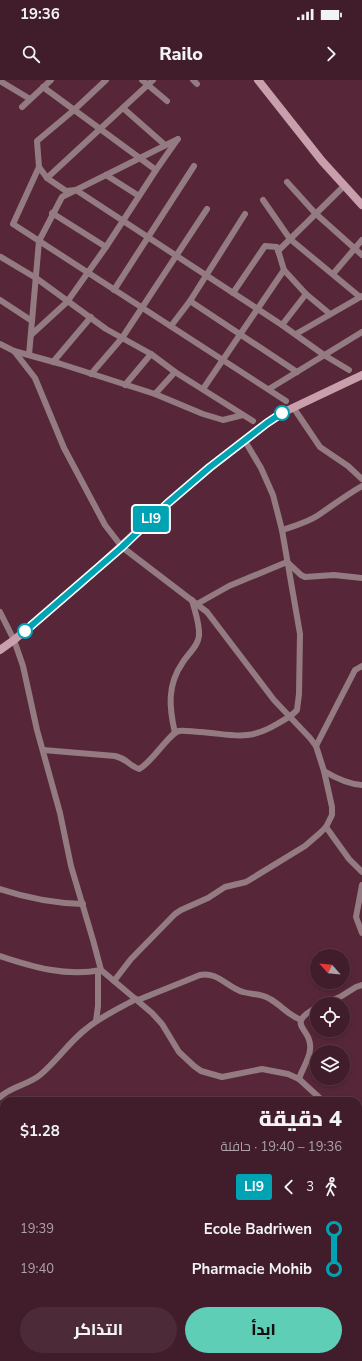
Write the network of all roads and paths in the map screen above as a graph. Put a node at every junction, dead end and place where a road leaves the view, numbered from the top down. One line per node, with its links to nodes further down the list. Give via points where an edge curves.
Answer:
1 (51, 80): 8 (street)
2 (106, 80): 13 (street)
3 (142, 80): 7 (street)
4 (153, 80): 7 (street)
5 (258, 80): 23 (street)
6 (0, 81): 9 (street)
7 (148, 85): 10 (street); 12 (street)
8 (43, 88): 9 (street); 13 (street)
9 (30, 99): 11 (street)
10 (167, 101)
11 (22, 107)
12 (123, 108): 14 (street); 15 (street)
13 (74, 110): 14 (street); 18 (street, via 37,141)
14 (100, 129): 16 (street); 21 (street)
15 (165, 145): 16 (street); 19 (street, via 178,139)
16 (140, 158): 19 (street); 20 (street)
17 (194, 166): 33 (street)
18 (39, 167): 21 (street); 36 (street, via 13,224)
19 (156, 170): 25 (street)
20 (106, 175): 24 (street); 25 (street)
21 (46, 178): 24 (street, via 66,191)
22 (287, 182): 30 (street)
23 (344, 186): 27 (street); 30 (street)
24 (76, 190): 29 (street, via 62,197); 32 (street)
25 (139, 196): 32 (street)
26 (263, 200): 34 (street)
27 (362, 205)
28 (207, 209): 41 (street)
29 (52, 213): 36 (street); 37 (street)
30 (315, 213): 34 (street); 38 (street)
31 (245, 214): 45 (street)
32 (122, 221): 33 (street); 37 (street)
33 (147, 238): 41 (street); 48 (street)
34 (290, 239): 39 (street); 46 (street)
35 (362, 240): 38 (street)
36 (39, 241): 44 (street); 47 (street)
37 (106, 247): 44 (street)
38 (354, 249): 40 (street); 46 (street)
39 (278, 251): 43 (street); 49 (street, via 277,247 265,246)
40 (362, 255)
41 (175, 256): 45 (street); 55 (street)
42 (1, 257): 47 (street)
43 (284, 270): 50 (street); 56 (street)
44 (88, 273): 48 (street); 54 (street)
45 (206, 274): 49 (street); 53 (street)
46 (333, 274): 51 (street)
47 (36, 278): 54 (street); 59 (street)
48 (114, 290): 55 (street)
49 (232, 293): 56 (street)
50 (306, 294): 57 (street); 60 (street)
51 (361, 296): 57 (street)
52 (0, 300): 59 (street)
53 (190, 301): 61 (street); 63 (street)
54 (67, 302): 58 (street); 65 (street)
55 (141, 308): 61 (street); 66 (street)
56 (257, 309): 60 (street); 63 (street)
57 (330, 314): 64 (street)
58 (91, 317): 66 (street); 73 (street)
59 (32, 321): 65 (street)
60 (282, 325): 64 (street)
61 (171, 326): 72 (street)
62 (362, 332): 71 (street)
63 (240, 334): 72 (street); 76 (street)
64 (296, 334): 71 (street)
65 (31, 335): 70 (street)
66 (122, 338): 69 (street); 77 (street)
67 (0, 344): 68 (street)
68 (14, 351): 70 (street); 91 (street, via 35,378 79,478 105,525)
69 (151, 354): 75 (street); 79 (street)
70 (29, 355): 73 (street)
71 (324, 355): 74 (street); 76 (street)
72 (222, 361): 80 (street); 81 (street)
73 (53, 362): 77 (street)
74 (349, 370)
75 (175, 372): 80 (street); 82 (street)
76 (297, 372): 81 (street)
77 (91, 374): 79 (street)
78 (362, 375): 84 (street)
79 (125, 384): 82 (street)
80 (203, 389): 85 (street)
81 (269, 389): 83 (street)
82 (155, 394): 85 (street, via 223,420)
83 (286, 401)
84 (293, 407): 87 (street); 88 (street, via 320,447)
85 (243, 415): 86 (street)
86 (253, 421)
87 (245, 441): 90 (street, via 273,495); 91 (street, via 168,503)
88 (362, 479)
89 (362, 486): 90 (street, via 318,516)
90 (282, 530): 92 (street)
91 (122, 547): 94 (street); 97 (street)
92 (287, 562): 93 (street, via 305,577 334,575); 95 (street, via 229,586); 100 (street, via 300,634 298,705 295,713)
93 (362, 578)
94 (192, 600): 95 (street); 101 (street, via 199,624 199,638 172,682 170,704)
95 (197, 604): 100 (street, via 218,625)
96 (0, 612): 97 (street)
97 (14, 640): 98 (street); 103 (street, via 23,666)
98 (0, 650)
99 (362, 666): 102 (street, via 355,670)
100 (289, 717): 101 (street, via 266,730 244,736 182,731); 102 (street)
101 (175, 733): 103 (street, via 139,769 124,758 115,756)
102 (316, 746): 104 (street)
103 (43, 750): 110 (street, via 71,866)
104 (324, 771): 105 (street, via 349,784); 106 (street, via 332,807 332,815)
105 (362, 785)
106 (326, 827): 107 (street, via 349,859); 114 (street, via 305,846 246,882 225,887 175,914 131,959)
107 (362, 872)
108 (362, 885): 111 (street, via 356,917)
109 (0, 889): 110 (street, via 45,901)
110 (83, 904): 113 (street)
111 (362, 933)
112 (0, 956): 113 (street, via 70,973)
113 (100, 971): 114 (street); 120 (street)
114 (114, 981): 117 (street)
115 (362, 985): 116 (street)
116 (340, 997)
117 (137, 1000): 119 (street, via 207,974 244,993 257,993 271,999); 120 (street); 121 (street, via 162,1024 179,1052 202,1071 222,1076 262,1069)
118 (310, 1011): 119 (street)
119 (301, 1020): 121 (street, via 300,1024 310,1041 311,1048)
120 (96, 1021): 123 (street, via 41,1074)
121 (299, 1079): 125 (street)
122 (0, 1088): 123 (street)
123 (7, 1091): 124 (street)
124 (0, 1097)
125 (319, 1097)

